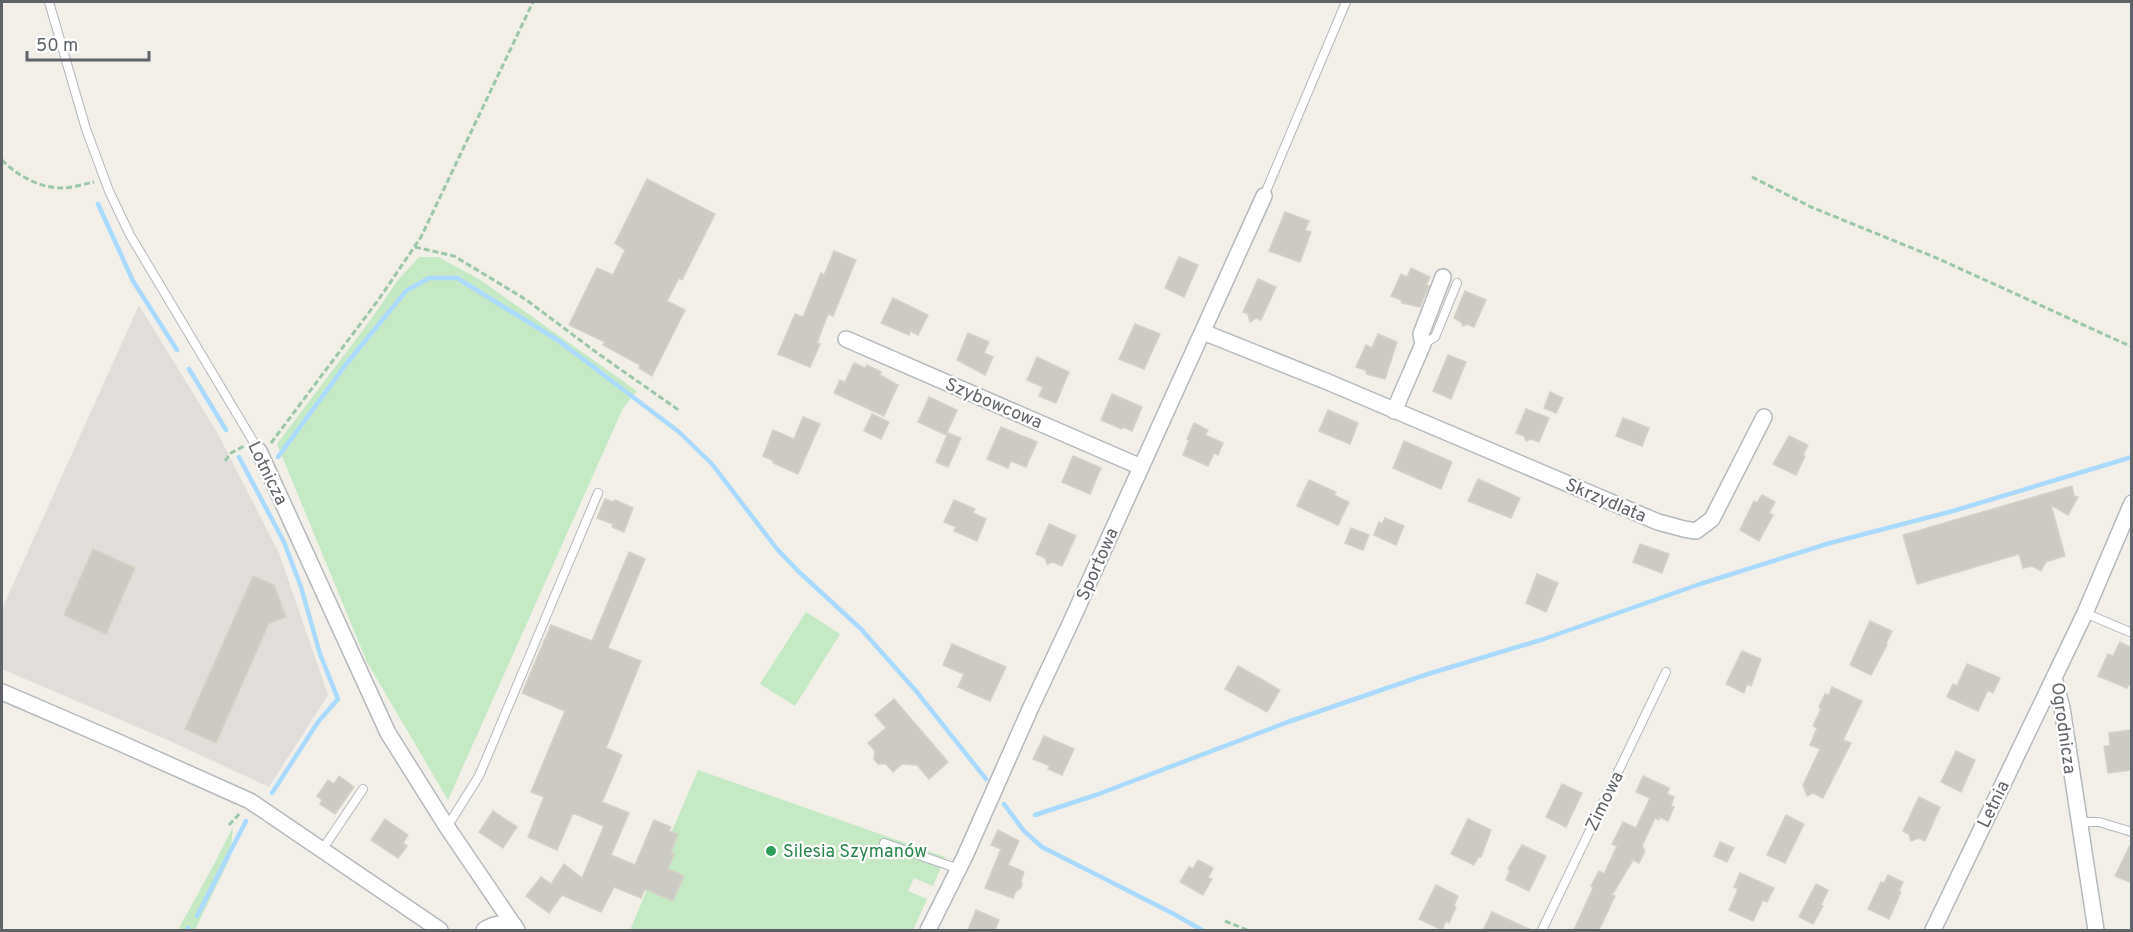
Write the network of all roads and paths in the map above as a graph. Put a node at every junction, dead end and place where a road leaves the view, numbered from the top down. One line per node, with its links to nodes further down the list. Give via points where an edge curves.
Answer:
1 (49, 2): 6 (lane, Lotnicza)
2 (533, 2): 8 (path)
3 (1346, 2): 7 (lane)
4 (2, 160): 6 (path, via 39,185 62,188)
5 (1752, 177): 12 (path, via 1811,207 1939,259)
6 (105, 180): 16 (lane, Lotnicza, via 130,235)
7 (1264, 196): 10 (street, Sportowa)
8 (415, 247): 13 (path, via 454,256 525,299); 16 (path, via 270,444)
9 (1450, 280): 14 (street, via 1421,334 1423,344)
10 (1203, 332): 14 (street, Skrzydlata); 18 (street, Sportowa)
11 (846, 339): 18 (street, Szybowcowa)
12 (2132, 347)
13 (680, 411)
14 (1394, 411): 15 (street, Skrzydlata, via 1658,522 1696,531 1712,519)
15 (1764, 417)
16 (256, 446): 17 (path, via 231,453); 28 (street, Lotnicza, via 387,733)
17 (225, 461)
18 (1141, 467): 32 (street, Sportowa)
19 (598, 493): 28 (lane, via 478,776)
20 (2132, 503): 21 (street, Ogrodnicza)
21 (2085, 613): 22 (lane); 24 (street, Ogrodnicza)
22 (2132, 633)
23 (1666, 672): 39 (lane, Zimowa)
24 (2054, 678): 27 (street, Ogrodnicza); 40 (street, Letnia)
25 (2, 692): 31 (street, via 250,801)
26 (363, 789): 31 (lane)
27 (2078, 822): 29 (lane, via 2099,822); 41 (street, Ogrodnicza)
28 (447, 827): 34 (street, Lotnicza)
29 (2132, 832)
30 (884, 843): 32 (lane)
31 (322, 850): 35 (street)
32 (959, 868): 37 (street, Sportowa)
33 (1225, 921): 38 (path)
34 (515, 928): 36 (street, via 502,923)
35 (440, 930)
36 (484, 930)
37 (928, 930)
38 (1247, 930)
39 (1542, 930)
40 (1934, 930)
41 (2096, 930)

